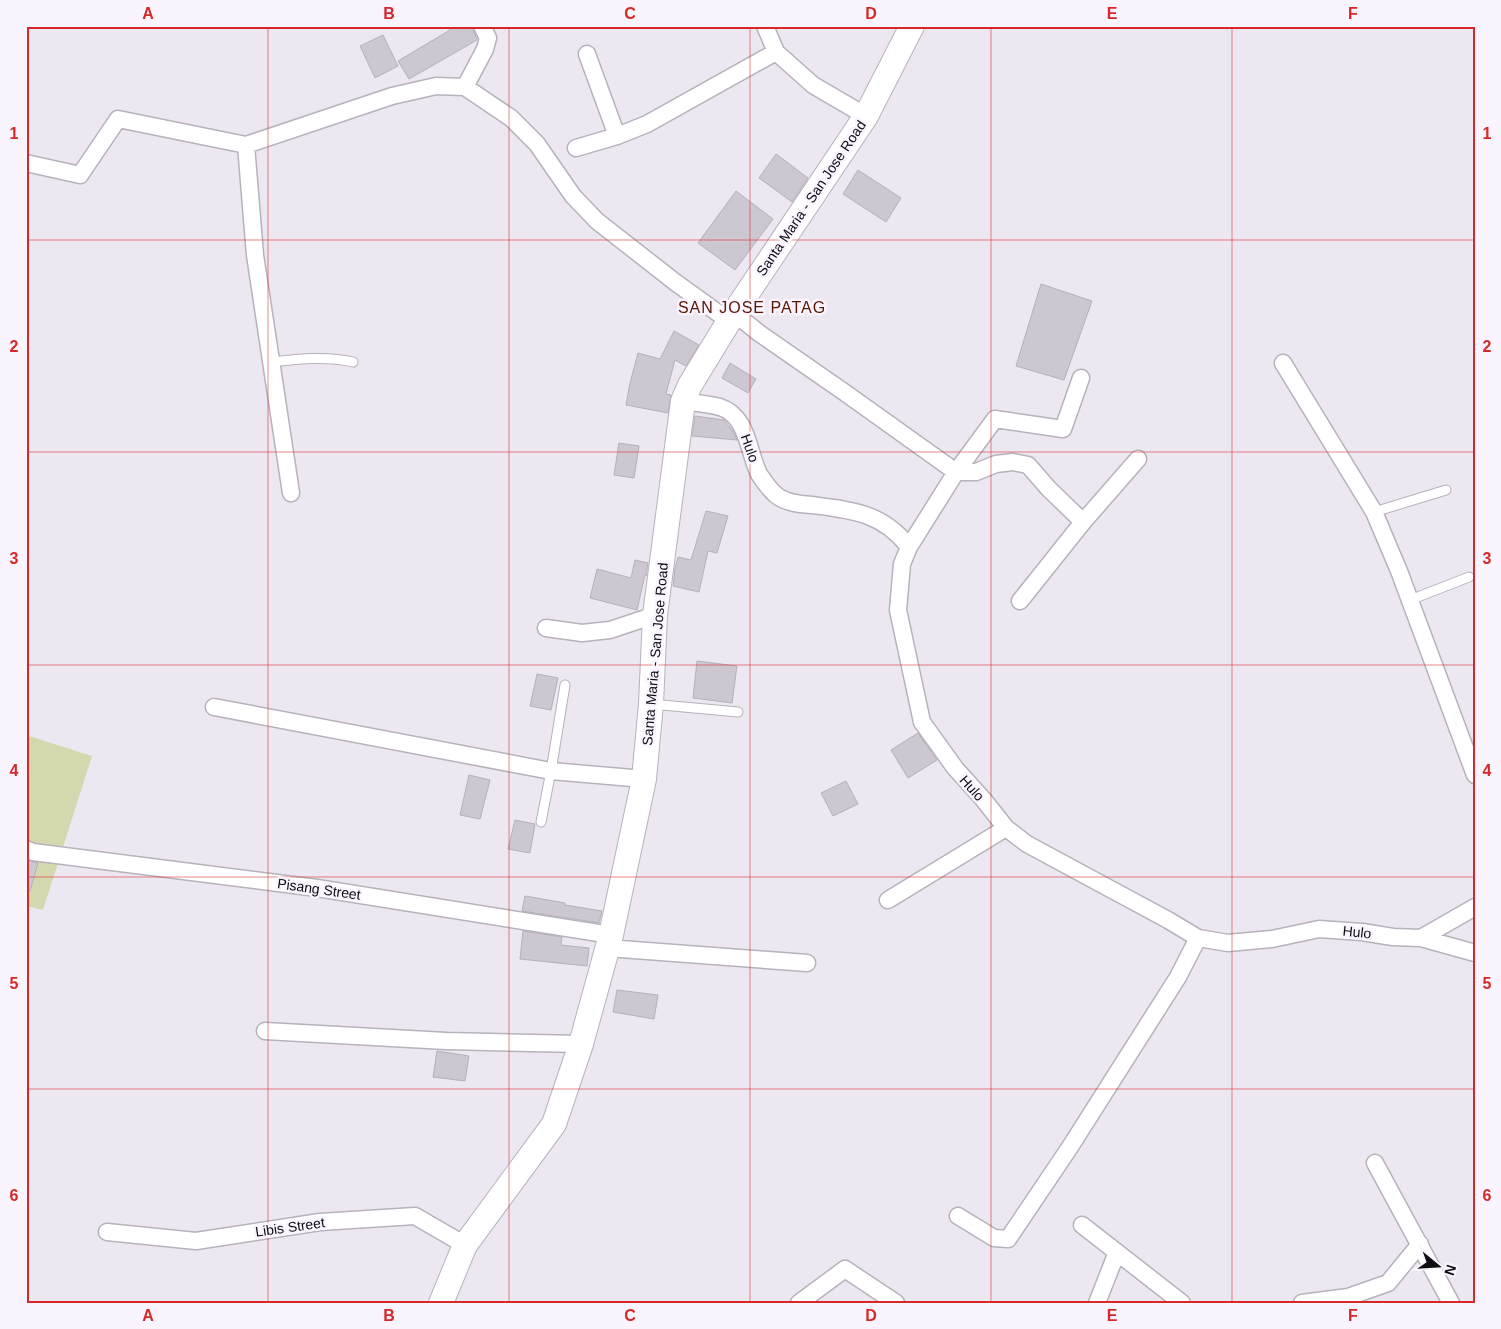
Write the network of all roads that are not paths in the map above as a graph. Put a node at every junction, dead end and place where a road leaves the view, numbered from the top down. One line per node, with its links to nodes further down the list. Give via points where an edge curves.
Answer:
1 (482, 26): 6 (street, via 488,38 485,49)
2 (765, 26): 4 (street)
3 (912, 26): 7 (main road, Santa Maria - San Jose Road)
4 (776, 52): 7 (street, via 813,85); 8 (street, via 647,124)
5 (587, 54): 8 (street)
6 (465, 87): 9 (street, via 436,86 392,96); 12 (street, via 511,118 537,144 573,196 597,221 675,282)
7 (866, 116): 12 (main road, Santa Maria - San Jose Road)
8 (617, 136): 10 (street)
9 (246, 146): 11 (street, via 118,119 80,175); 13 (street, via 255,255)
10 (576, 148)
11 (26, 163)
12 (732, 317): 17 (main road, Santa Maria - San Jose Road); 19 (street, via 760,333)
13 (271, 362): 14 (lane, via 319,358); 21 (street)
14 (353, 362)
15 (1283, 363): 22 (street)
16 (1081, 378): 19 (street, via 1063,429 995,419)
17 (683, 400): 24 (street, Hulo, via 722,408 733,415 741,424 760,474 787,502 874,517 900,534); 28 (main road, Santa Maria - San Jose Road)
18 (1138, 458): 23 (street)
19 (956, 472): 23 (street, via 976,472 996,464 1013,462 1028,465); 24 (street)
20 (1446, 490): 22 (lane)
21 (292, 493)
22 (1374, 512): 26 (street)
23 (1083, 522): 27 (street)
24 (909, 547): 38 (street, Hulo, via 901,570 898,610 922,722 955,768)
25 (1469, 577): 26 (lane)
26 (1410, 600): 35 (street)
27 (1020, 601)
28 (655, 615): 29 (street, via 610,630 582,633); 31 (main road, Santa Maria - San Jose Road)
29 (546, 628)
30 (564, 685): 34 (lane)
31 (651, 704): 33 (lane); 36 (main road, Santa Maria - San Jose Road)
32 (214, 707): 34 (street)
33 (738, 712)
34 (552, 771): 36 (street); 37 (lane)
35 (1475, 775)
36 (644, 779): 44 (main road, Santa Maria - San Jose Road)
37 (541, 822)
38 (1006, 828): 40 (street); 42 (street, Hulo, via 1027,844)
39 (26, 849): 44 (street, Pisang Street, via 317,888)
40 (888, 900)
41 (1475, 907): 43 (street)
42 (1198, 938): 43 (street, Hulo, via 1228,942 1272,939 1319,929); 50 (street, via 1178,977 1008,1239 994,1238)
43 (1421, 938): 45 (street, Hulo)
44 (609, 942): 46 (street, Pisang Street); 48 (main road, Santa Maria - San Jose Road)
45 (1475, 953)
46 (807, 963)
47 (265, 1031): 48 (street, via 446,1041)
48 (581, 1044): 54 (main road, Santa Maria - San Jose Road, via 554,1124)
49 (1375, 1163): 53 (street)
50 (958, 1216)
51 (1082, 1225): 55 (street)
52 (107, 1232): 54 (street, Libis Street, via 196,1241 320,1222 415,1216)
53 (1420, 1244): 56 (street, via 1388,1283 1348,1297); 63 (street)
54 (465, 1245): 57 (main road, Santa Maria - San Jose Road)
55 (1117, 1252): 60 (street); 61 (street)
56 (1321, 1301): 62 (street)
57 (441, 1303)
58 (799, 1303): 59 (street, via 846,1269)
59 (896, 1303)
60 (1097, 1303)
61 (1182, 1303)
62 (1302, 1303)
63 (1452, 1303)

